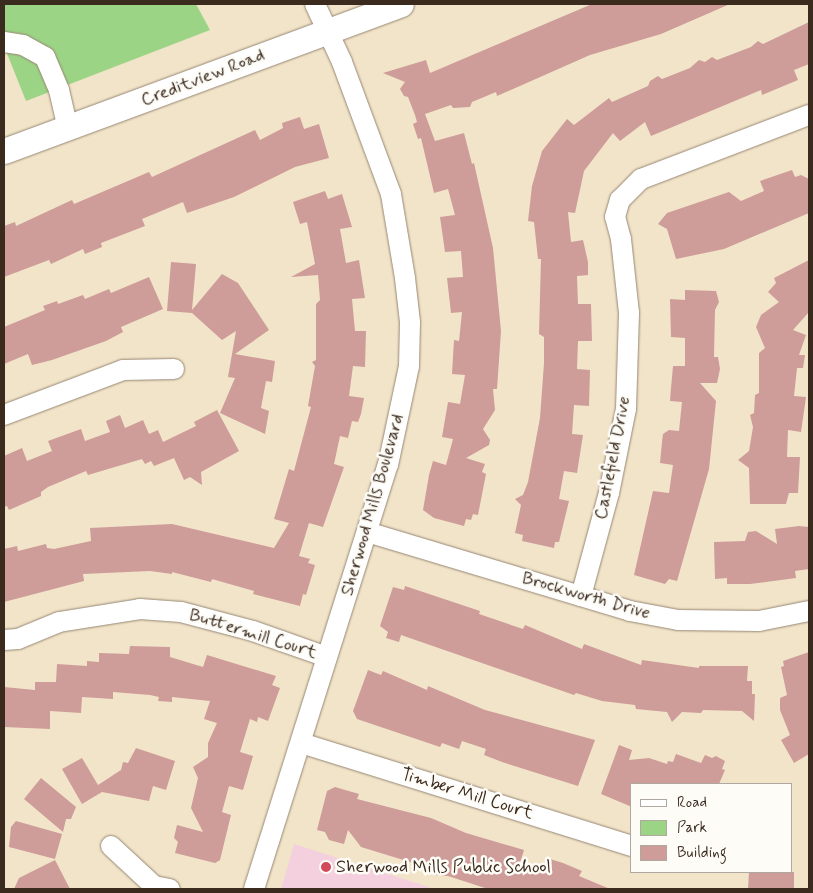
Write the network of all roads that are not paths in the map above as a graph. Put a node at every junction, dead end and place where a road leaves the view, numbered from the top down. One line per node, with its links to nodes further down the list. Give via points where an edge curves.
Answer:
1 (315, 4): 3 (street, Sherwood Mills Boulevard)
2 (402, 4): 3 (main road, Creditview Road)
3 (328, 30): 6 (main road, Creditview Road); 10 (street, Sherwood Mills Boulevard, via 391,194 410,322 409,366 400,415)
4 (4, 42): 6 (street, via 23,45 45,57 59,90)
5 (809, 116): 11 (street, Castlefield Drive, via 641,179 620,200 615,217 621,240 629,313 626,409 609,493)
6 (68, 128): 7 (main road, Creditview Road)
7 (4, 151)
8 (174, 369): 9 (street, via 123,370)
9 (4, 415)
10 (367, 532): 11 (street, Brockworth Drive); 14 (street, Sherwood Mills Boulevard)
11 (581, 596): 12 (street, Brockworth Drive, via 630,611 678,620 759,621)
12 (809, 611)
13 (4, 640): 14 (street, Buttermill Court, via 18,639 59,622 140,609 197,616)
14 (327, 657): 15 (street, Sherwood Mills Boulevard)
15 (301, 743): 16 (street, Timber Mill Court); 19 (street, Sherwood Mills Boulevard)
16 (630, 845)
17 (111, 846): 18 (street, via 154,886)
18 (170, 889)
19 (254, 889)

